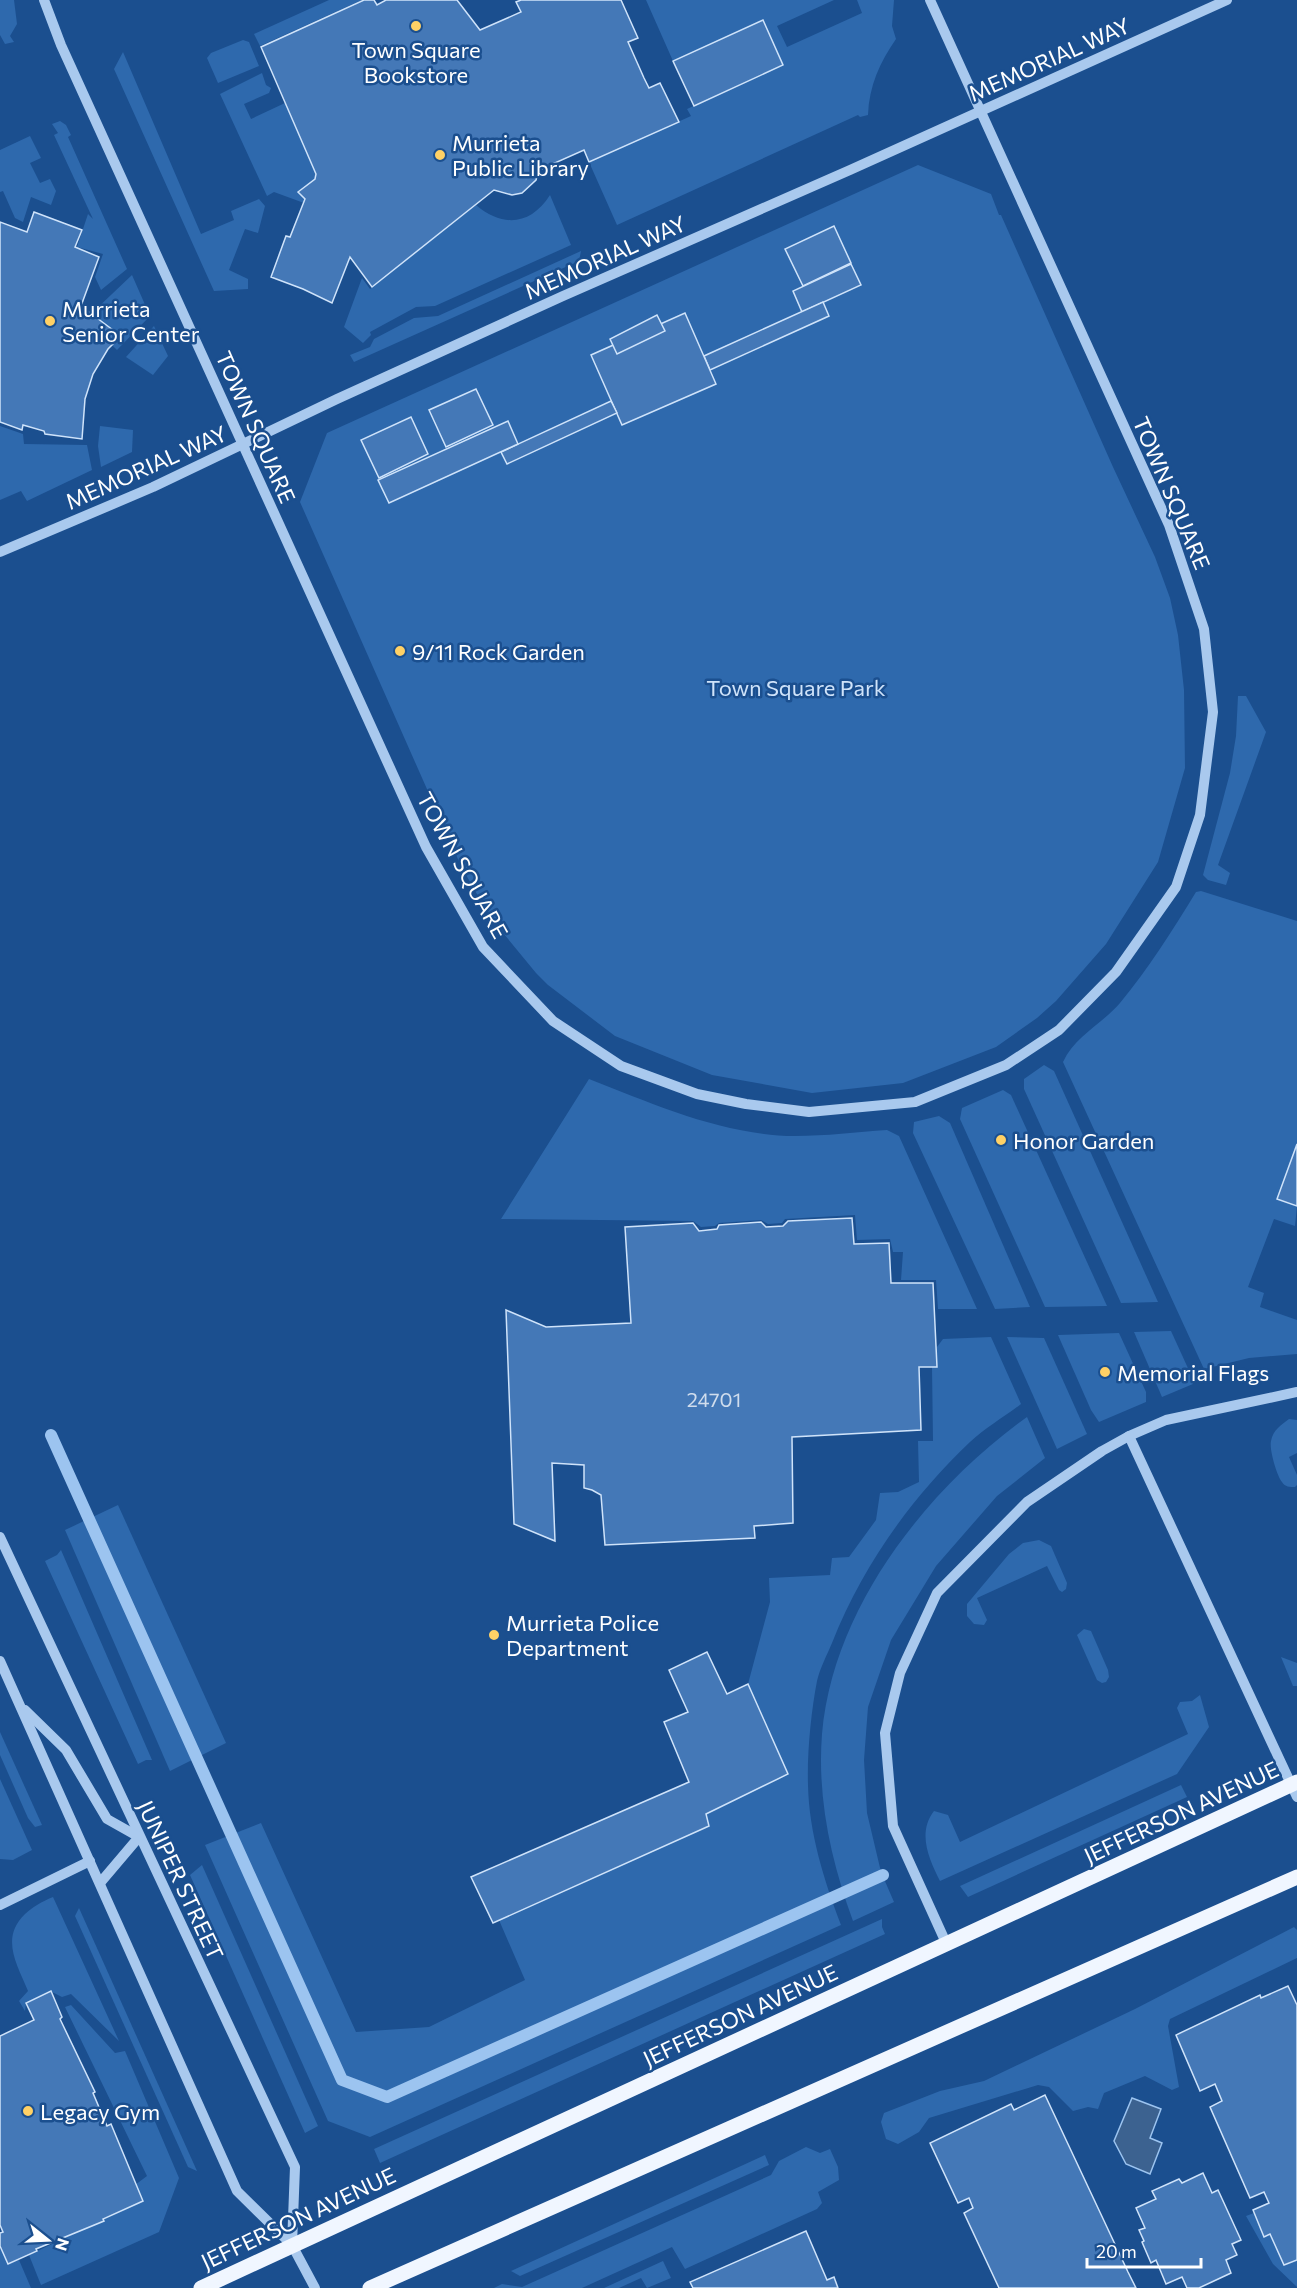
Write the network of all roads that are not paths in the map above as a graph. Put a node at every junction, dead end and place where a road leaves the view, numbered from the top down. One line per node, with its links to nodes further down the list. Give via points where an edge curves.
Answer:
1 (44, 0): 5 (street, TOWN SQUARE)
2 (930, 0): 4 (street, TOWN SQUARE)
3 (1227, 0): 4 (street, MEMORIAL WAY)
4 (982, 110): 5 (street, MEMORIAL WAY, via 563,296); 5 (street, TOWN SQUARE, via 1169,525 1204,629 1213,712 1200,814 1176,887 1116,972 1059,1030 1006,1065 915,1102 809,1112 697,1094 621,1066 553,1021 483,947 426,847)
5 (243, 445): 6 (street, MEMORIAL WAY)
6 (0, 552)
7 (1297, 1392): 8 (street, via 1166,1420)
8 (1129, 1436): 12 (street); 18 (street, via 1027,1502 937,1593 900,1673 885,1733 893,1826)
9 (0, 1537): 13 (street, JUNIPER STREET)
10 (0, 1660): 11 (street)
11 (20, 1706): 13 (street, via 66,1750 107,1819); 14 (street)
12 (1295, 1788): 18 (main road, JEFFERSON AVENUE)
13 (139, 1837): 16 (street); 19 (street, JUNIPER STREET, via 295,2167)
14 (90, 1861): 16 (street); 17 (street)
15 (1297, 1877): 22 (main road)
16 (100, 1883): 19 (street, via 237,2191)
17 (0, 1905)
18 (947, 1945): 19 (main road, JEFFERSON AVENUE)
19 (292, 2246): 20 (main road, JEFFERSON AVENUE); 21 (street)
20 (201, 2288)
21 (315, 2288)
22 (370, 2288)

